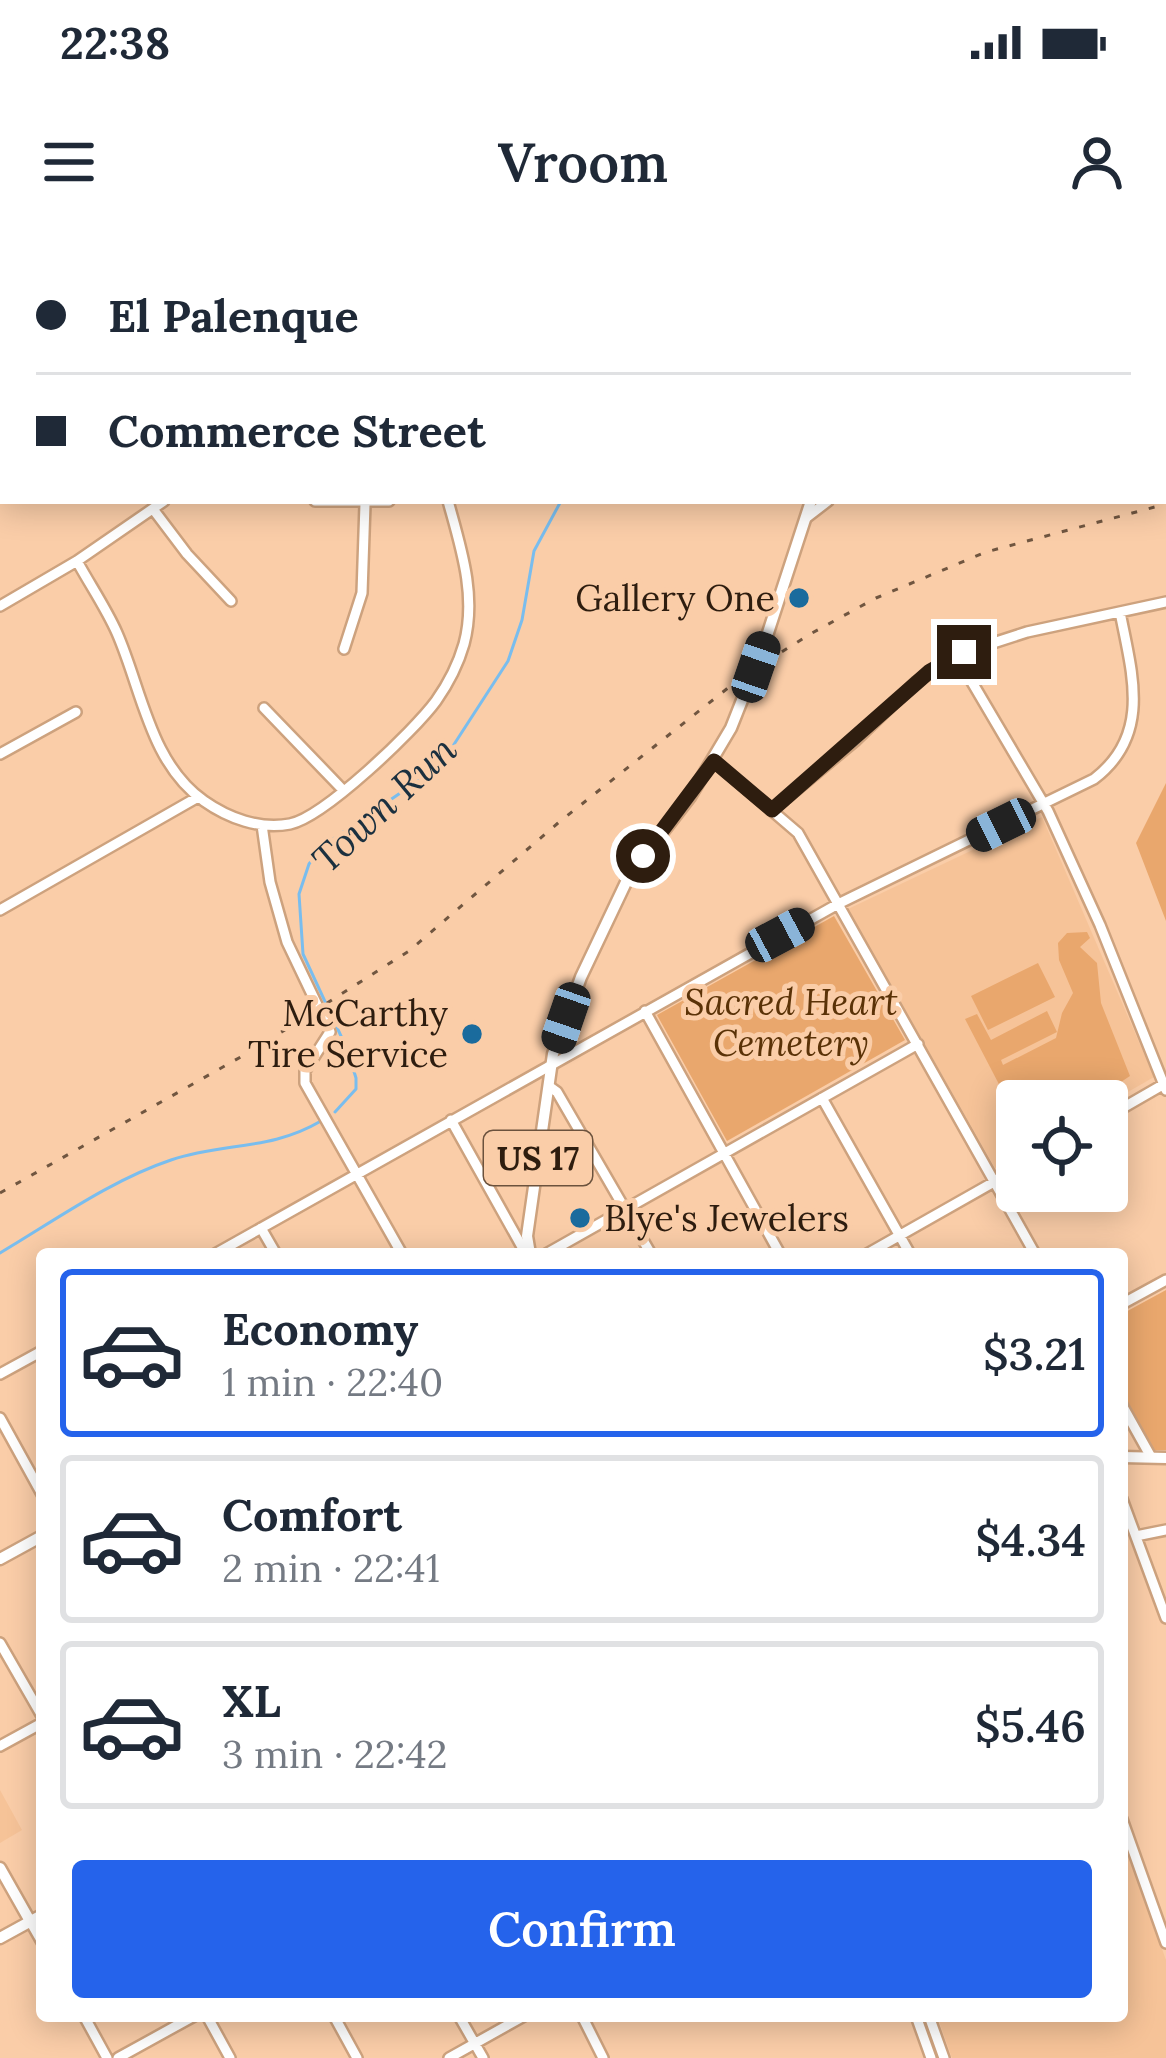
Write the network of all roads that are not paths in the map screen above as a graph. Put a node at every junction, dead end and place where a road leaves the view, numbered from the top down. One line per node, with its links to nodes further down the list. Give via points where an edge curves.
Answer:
1 (160, 504): 6 (street)
2 (365, 504): 13 (street, via 362,593)
3 (449, 504): 19 (street, via 469,595 460,658 420,720)
4 (810, 504): 7 (main road, US 17)
5 (824, 504): 7 (street)
6 (153, 509): 8 (street); 9 (street)
7 (806, 518): 18 (main road, US 17)
8 (77, 561): 11 (street); 20 (street, via 114,626 158,746)
9 (231, 601)
10 (1166, 602): 12 (street)
11 (0, 606)
12 (1120, 612): 14 (street); 21 (street, via 1135,692 1131,732 1105,771)
13 (344, 649)
14 (956, 655): 21 (street); 22 (street)
15 (264, 708): 19 (street)
16 (76, 712): 17 (street)
17 (0, 754)
18 (714, 761): 22 (street); 28 (main road, US 17, via 614,902)
19 (343, 790): 23 (street, via 303,820)
20 (198, 797): 23 (street); 25 (street)
21 (1044, 804): 24 (street); 29 (street)
22 (772, 810): 24 (street, via 798,833)
23 (262, 825): 35 (street, via 286,942 330,1032 304,1083)
24 (838, 904): 26 (street); 27 (street)
25 (0, 910)
26 (645, 1011): 28 (street); 34 (street)
27 (918, 1044): 31 (street); 36 (street)
28 (553, 1063): 30 (main road, US 17); 33 (street)
29 (1165, 1086): 32 (street)
30 (550, 1087): 37 (street); 44 (main road, US 17)
31 (822, 1098): 34 (street); 39 (street)
32 (1128, 1106)
33 (452, 1120): 35 (street); 43 (street)
34 (724, 1153): 37 (street); 47 (street)
35 (356, 1173): 38 (street); 42 (street)
36 (994, 1182): 39 (street); 50 (street)
37 (626, 1209): 45 (street); 46 (street)
38 (262, 1228): 40 (street); 41 (street)
39 (899, 1236): 48 (street); 49 (street)
40 (226, 1248)
41 (273, 1248)
42 (399, 1248)
43 (525, 1248)
44 (528, 1248)
45 (557, 1248)
46 (648, 1248)
47 (777, 1248)
48 (878, 1248)
49 (906, 1248)
50 (1032, 1248)
51 (1166, 1280): 52 (street)
52 (1128, 1301)
53 (36, 1354): 54 (street)
54 (0, 1375)
55 (1128, 1416): 58 (street)
56 (0, 1418): 60 (street)
57 (1128, 1457): 58 (main road)
58 (1151, 1457): 59 (main road)
59 (1166, 1458)
60 (36, 1483)
61 (1128, 1515): 63 (street)
62 (1166, 1530): 63 (street)
63 (1136, 1536): 67 (street)
64 (36, 1539): 65 (main road)
65 (0, 1559)
66 (1166, 1580): 67 (street)
67 (1152, 1581): 68 (street)
68 (1166, 1618)
69 (0, 1643): 70 (street)
70 (36, 1708)
71 (36, 1723): 72 (street)
72 (0, 1746)
73 (1128, 1836): 77 (street)
74 (0, 1868): 75 (main road)
75 (36, 1918): 76 (main road)
76 (0, 1938)
77 (1166, 1943)
78 (86, 2022): 88 (street)
79 (183, 2022): 89 (street)
80 (210, 2022): 90 (street)
81 (337, 2022): 91 (street)
82 (462, 2022): 87 (street)
83 (514, 2022): 87 (street)
84 (585, 2022): 94 (street)
85 (918, 2022): 95 (street)
86 (931, 2022): 96 (street)
87 (475, 2044): 92 (street); 93 (street)
88 (107, 2058)
89 (118, 2058)
90 (230, 2058)
91 (357, 2058)
92 (449, 2058)
93 (483, 2058)
94 (603, 2058)
95 (931, 2058)
96 (944, 2058)

